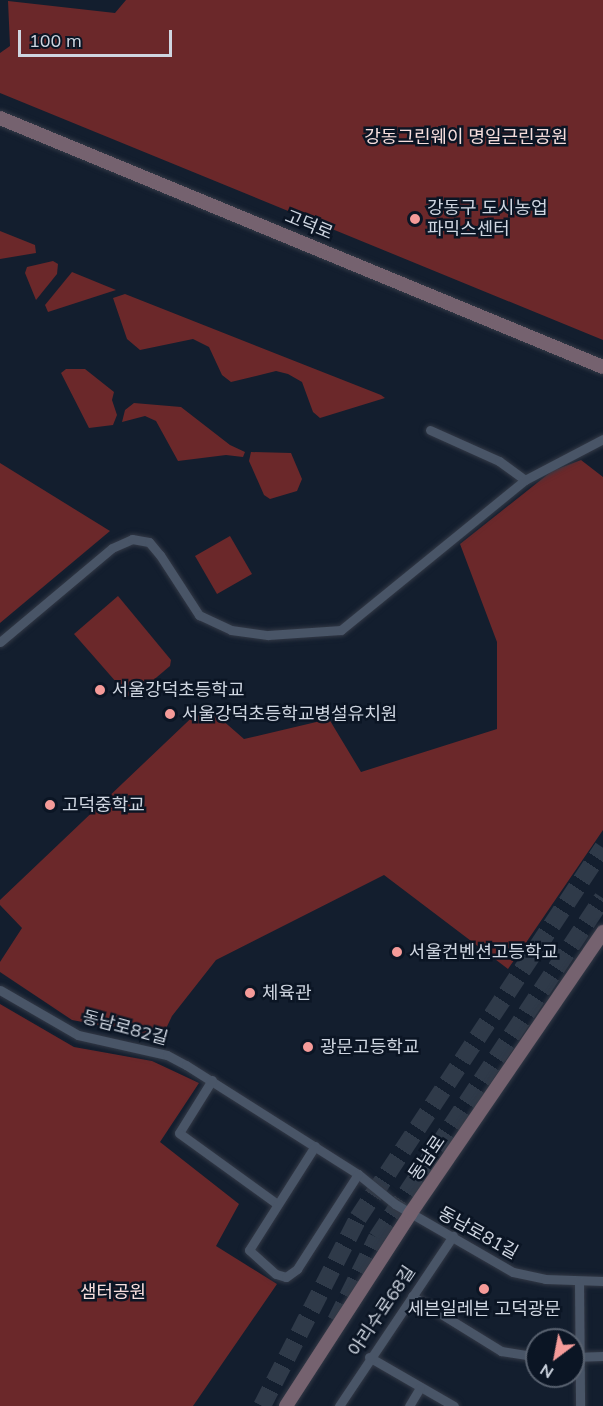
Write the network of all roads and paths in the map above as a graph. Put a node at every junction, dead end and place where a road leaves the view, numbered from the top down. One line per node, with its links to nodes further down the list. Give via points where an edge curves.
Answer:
1 (0, 118): 2 (main road, 고덕로)
2 (603, 367)
3 (430, 430): 5 (street, via 499,461)
4 (603, 439): 5 (street)
5 (525, 480): 6 (street, via 341,630 268,635 231,630 199,615 149,542 132,539 111,548)
6 (0, 642)
7 (603, 932): 13 (main road, 동남로)
8 (0, 990): 9 (street, 동남로82길, via 78,1035 166,1055)
9 (212, 1080): 10 (street, 동남로82길); 12 (street, via 178,1133)
10 (315, 1146): 11 (street, 동남로82길); 12 (street)
11 (358, 1174): 12 (street, via 297,1269 286,1277 276,1274 249,1250); 13 (street, 동남로82길)
12 (277, 1204)
13 (410, 1214): 14 (street, 동남로81길); 25 (main road, 동남로)
14 (453, 1236): 15 (street, 동남로81길, via 513,1272); 17 (street, 아리수로68길)
15 (579, 1281): 16 (street, 동남로81길); 18 (street)
16 (603, 1281)
17 (412, 1296): 19 (street, via 501,1351); 22 (street, 아리수로68길)
18 (577, 1328)
19 (525, 1355)
20 (603, 1356): 21 (street)
21 (585, 1357)
22 (369, 1358): 23 (street); 26 (street, 아리수로68길)
23 (420, 1388): 27 (street); 28 (street)
24 (578, 1388): 29 (street)
25 (286, 1406)
26 (339, 1406)
27 (409, 1406)
28 (454, 1406)
29 (580, 1406)

